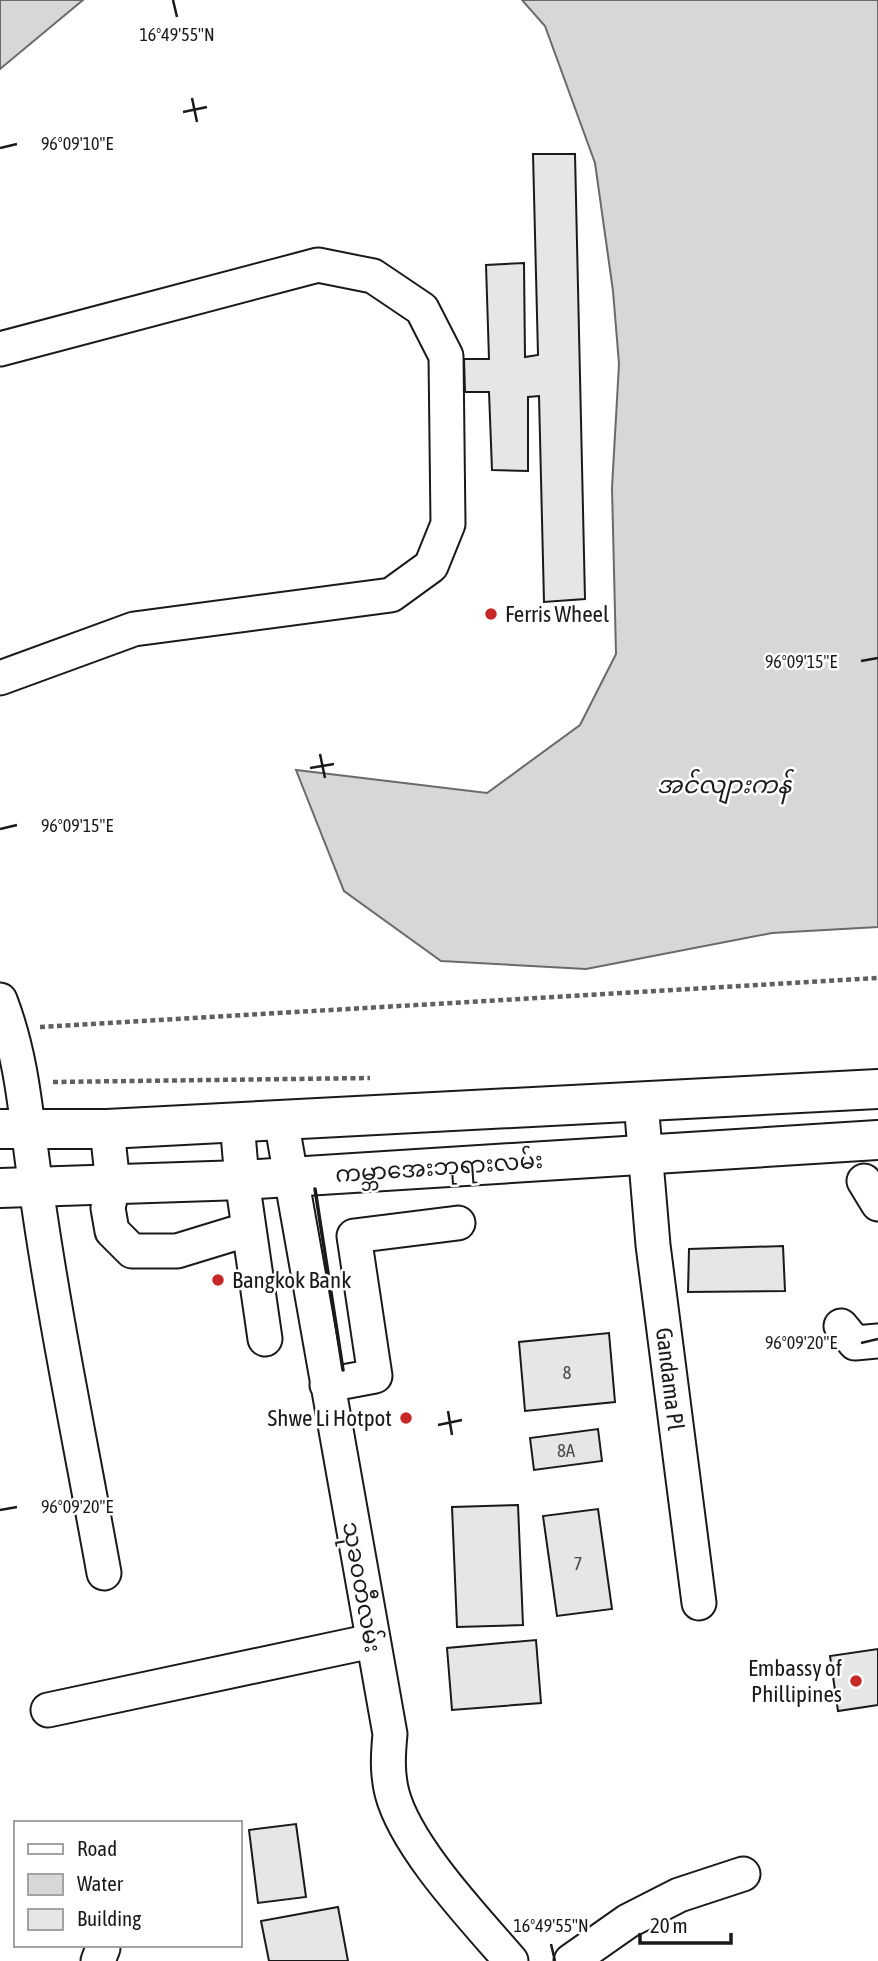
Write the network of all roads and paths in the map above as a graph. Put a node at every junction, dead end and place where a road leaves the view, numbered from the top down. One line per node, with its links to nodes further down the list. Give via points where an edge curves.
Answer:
1 (0, 349): 2 (street, via 318,265 373,276 422,309 446,356 448,524 431,566 391,595 134,629)
2 (0, 678)
3 (878, 978): 4 (path)
4 (6, 1014): 5 (street)
5 (11, 1082): 10 (street)
6 (878, 1089): 7 (main road)
7 (640, 1102): 8 (main road); 13 (street, Gandama Pl)
8 (281, 1120): 9 (main road); 14 (street, သုခဝတီလမ်း)
9 (237, 1122): 11 (main road); 15 (street)
10 (15, 1128): 11 (main road); 17 (street)
11 (107, 1129): 16 (street)
12 (878, 1140): 13 (main road, ကမ္ဘာအေးဘုရားလမ်း)
13 (644, 1155): 14 (main road, ကမ္ဘာအေးဘုရားလမ်း); 25 (street, Gandama Pl)
14 (289, 1177): 15 (main road, ကမ္ဘာအေးဘုရားလမ်း); 23 (street, သုခဝတီလမ်း)
15 (242, 1180): 16 (main road, ကမ္ဘာအေးဘုရားလမ်း); 19 (street)
16 (113, 1185): 17 (main road, ကမ္ဘာအေးဘုရားလမ်း); 19 (street, via 108,1208 112,1231 132,1251 177,1251)
17 (18, 1187): 24 (street)
18 (458, 1223): 23 (street, via 354,1236 375,1376)
19 (249, 1229): 21 (street)
20 (841, 1326): 22 (street, via 855,1343)
21 (265, 1339)
22 (878, 1341)
23 (327, 1385): 26 (street, သုခဝတီလမ်း)
24 (104, 1573)
25 (699, 1603)
26 (372, 1641): 27 (street); 29 (street, သုခဝတီလမ်း, via 390,1734 387,1761 393,1795 407,1829)
27 (48, 1710)
28 (743, 1874): 30 (street, via 669,1900 628,1921)
29 (511, 1961)
30 (571, 1961)

